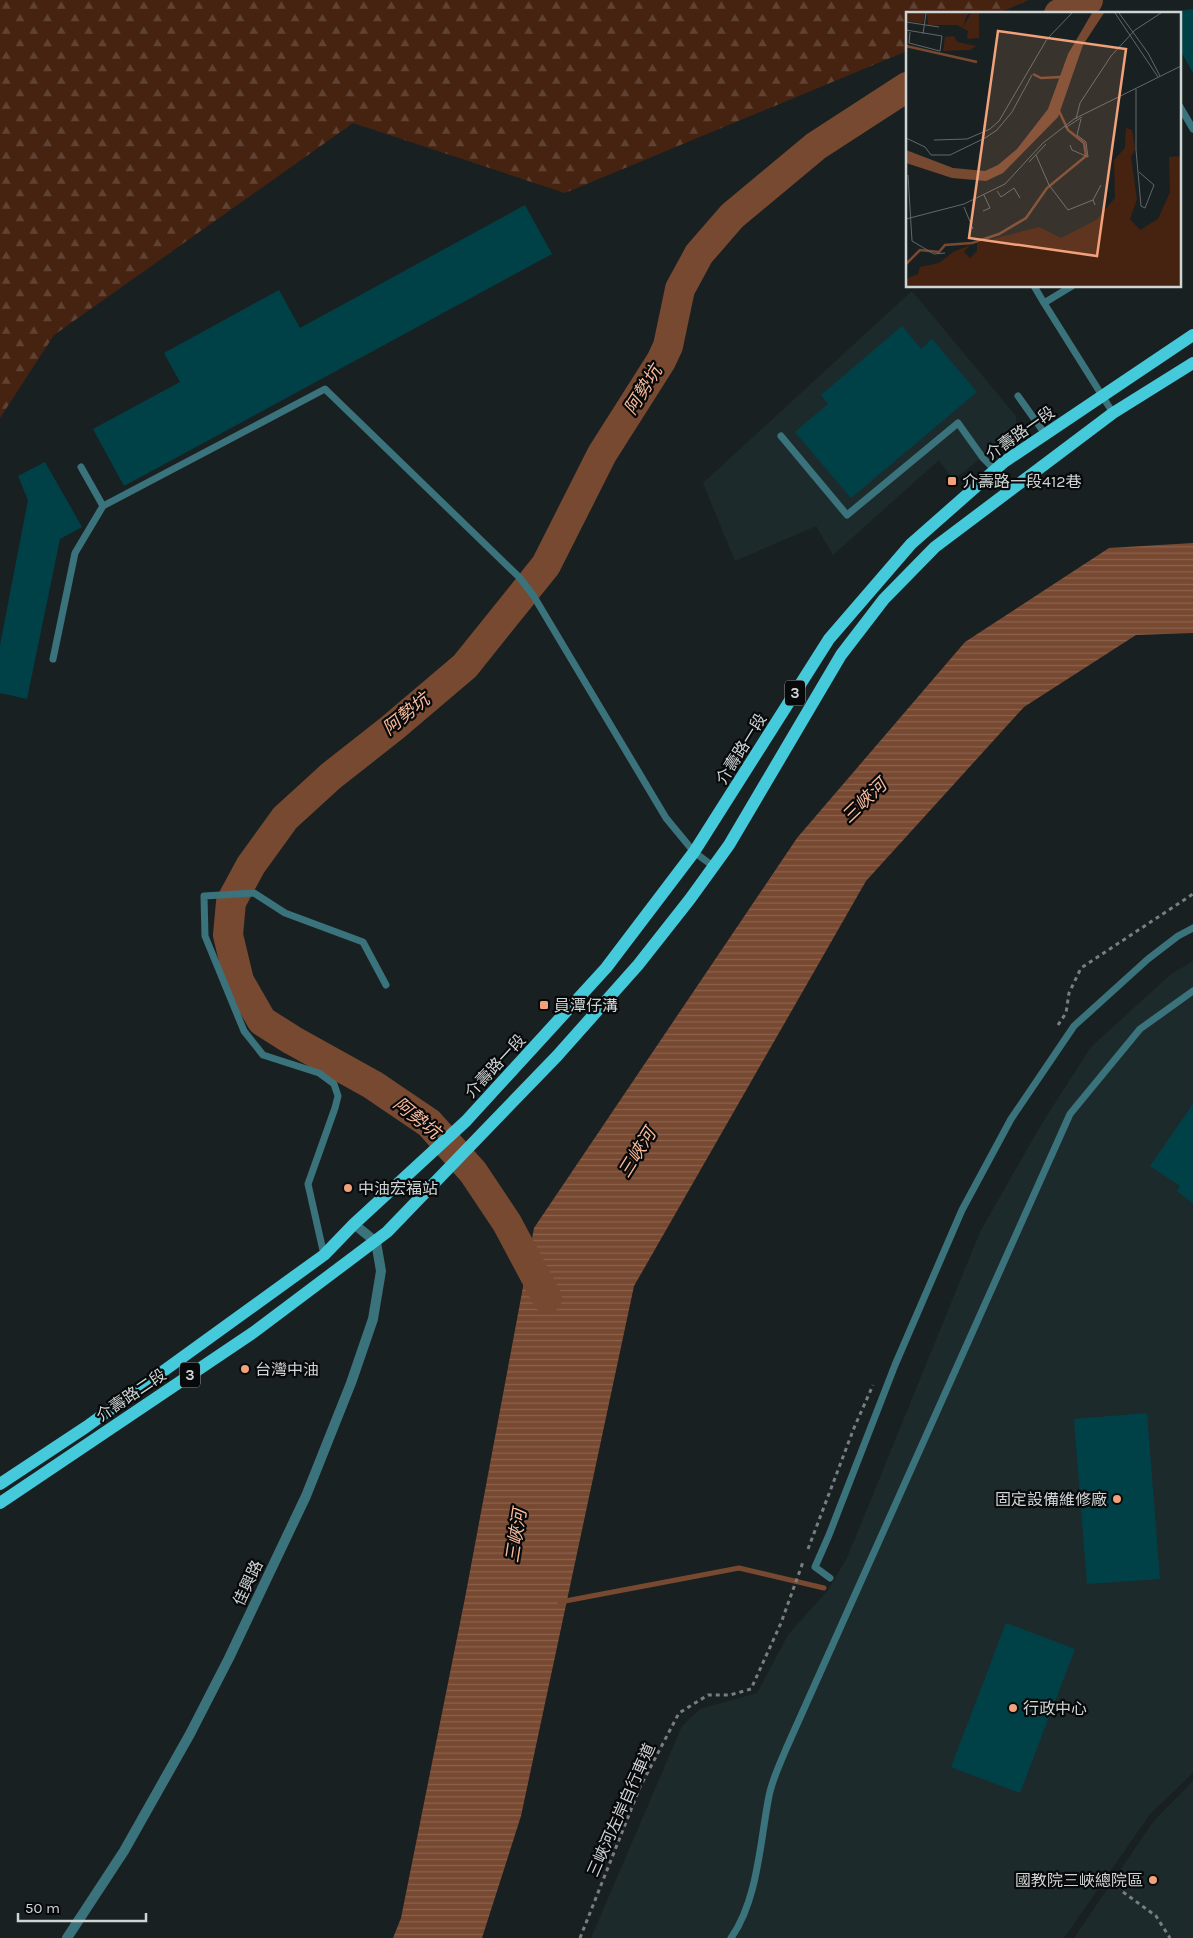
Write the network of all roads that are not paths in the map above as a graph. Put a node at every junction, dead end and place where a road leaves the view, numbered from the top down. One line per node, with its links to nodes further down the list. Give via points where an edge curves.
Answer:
1 (1180, 107): 2 (lane)
2 (1193, 129)
3 (1035, 288): 5 (lane)
4 (1069, 288): 5 (lane)
5 (1044, 303): 8 (lane)
6 (1193, 336): 8 (main road, 介壽路一段 / 3)
7 (1193, 363): 10 (main road, 3)
8 (1103, 395): 10 (lane); 11 (main road, 介壽路一段 / 3)
9 (1018, 396): 11 (lane)
10 (1113, 413): 18 (main road, 3, via 935,547 884,599 841,655 729,845)
11 (1045, 434): 14 (main road, 介壽路一段 / 3)
12 (781, 436): 14 (lane, via 847,515 958,423 982,458)
13 (81, 467): 15 (lane)
14 (995, 470): 17 (main road, 介壽路一段 / 3, via 911,544 829,639)
15 (104, 506): 16 (lane, via 75,553); 17 (lane, via 325,390 533,594 666,818)
16 (54, 659)
17 (694, 852): 18 (lane); 22 (main road, 介壽路一段 / 3, via 606,968 466,1121)
18 (713, 866): 23 (main road, 3, via 638,965 557,1056)
19 (1193, 928): 27 (lane, via 1148,959 1074,1026 1011,1120 962,1210 894,1364 815,1567)
20 (386, 985): 24 (lane, via 363,942 285,913 254,893 204,896 205,936 244,1031 263,1055 319,1073 334,1084 338,1096 335,1108 308,1184)
21 (1193, 991): 29 (lane, via 1140,1029 1070,1114 786,1749 770,1794 755,1882)
22 (354, 1224): 23 (street); 24 (main road, 介壽路二段 / 3)
23 (376, 1242): 26 (main road, 介壽路二段 / 3, via 254,1332); 28 (street, 佳興路, via 381,1270 373,1319 306,1496 190,1734 124,1851)
24 (324, 1255): 25 (main road, 介壽路二段 / 3, via 94,1421)
25 (0, 1484)
26 (0, 1503)
27 (830, 1578)
28 (67, 1938)
29 (731, 1938)

